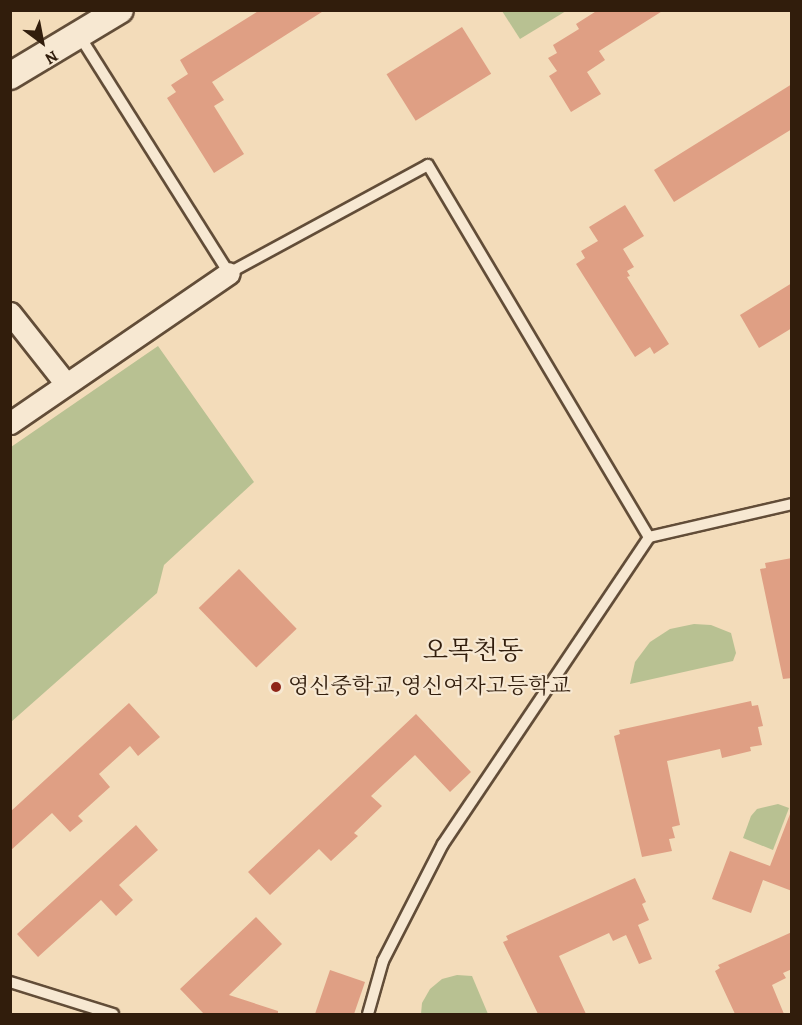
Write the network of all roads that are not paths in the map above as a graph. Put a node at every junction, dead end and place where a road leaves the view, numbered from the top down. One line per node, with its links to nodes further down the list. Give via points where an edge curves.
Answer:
1 (120, 10): 2 (street)
2 (79, 35): 3 (street); 4 (lane)
3 (10, 76)
4 (229, 273): 6 (street); 9 (lane, via 428,165)
5 (10, 314): 6 (street)
6 (66, 384): 7 (street)
7 (10, 423)
8 (792, 504): 9 (lane)
9 (649, 537): 12 (lane, via 442,844 383,961)
10 (10, 982): 11 (lane)
11 (113, 1014)
12 (369, 1014)

